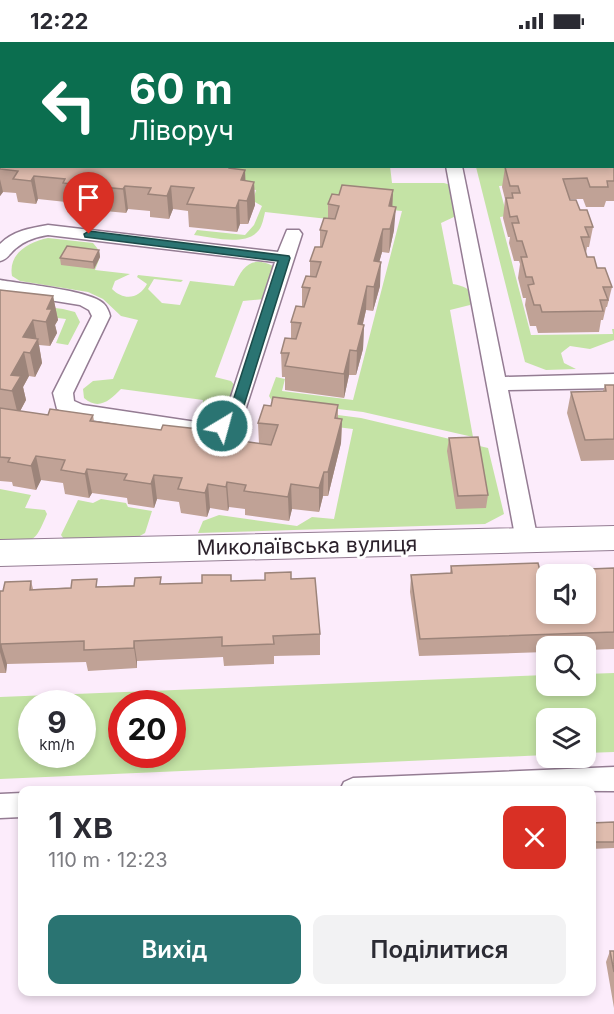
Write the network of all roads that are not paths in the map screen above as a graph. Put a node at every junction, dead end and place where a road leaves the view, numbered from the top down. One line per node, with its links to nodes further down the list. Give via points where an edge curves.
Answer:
1 (453, 168): 7 (lane)
2 (293, 234): 4 (lane)
3 (0, 256): 4 (lane, via 14,240 48,230)
4 (285, 258): 5 (lane, via 235,415 222,426 202,430 78,411 64,404 63,393 101,316 97,307 85,300)
5 (0, 286)
6 (614, 381): 7 (lane)
7 (497, 384): 9 (lane)
8 (614, 538): 9 (street, Миколаївська вулиця)
9 (527, 541): 10 (street, Миколаївська вулиця)
10 (0, 553)
11 (614, 779): 12 (lane)
12 (448, 786)
13 (18, 805): 14 (lane)
14 (0, 806)

